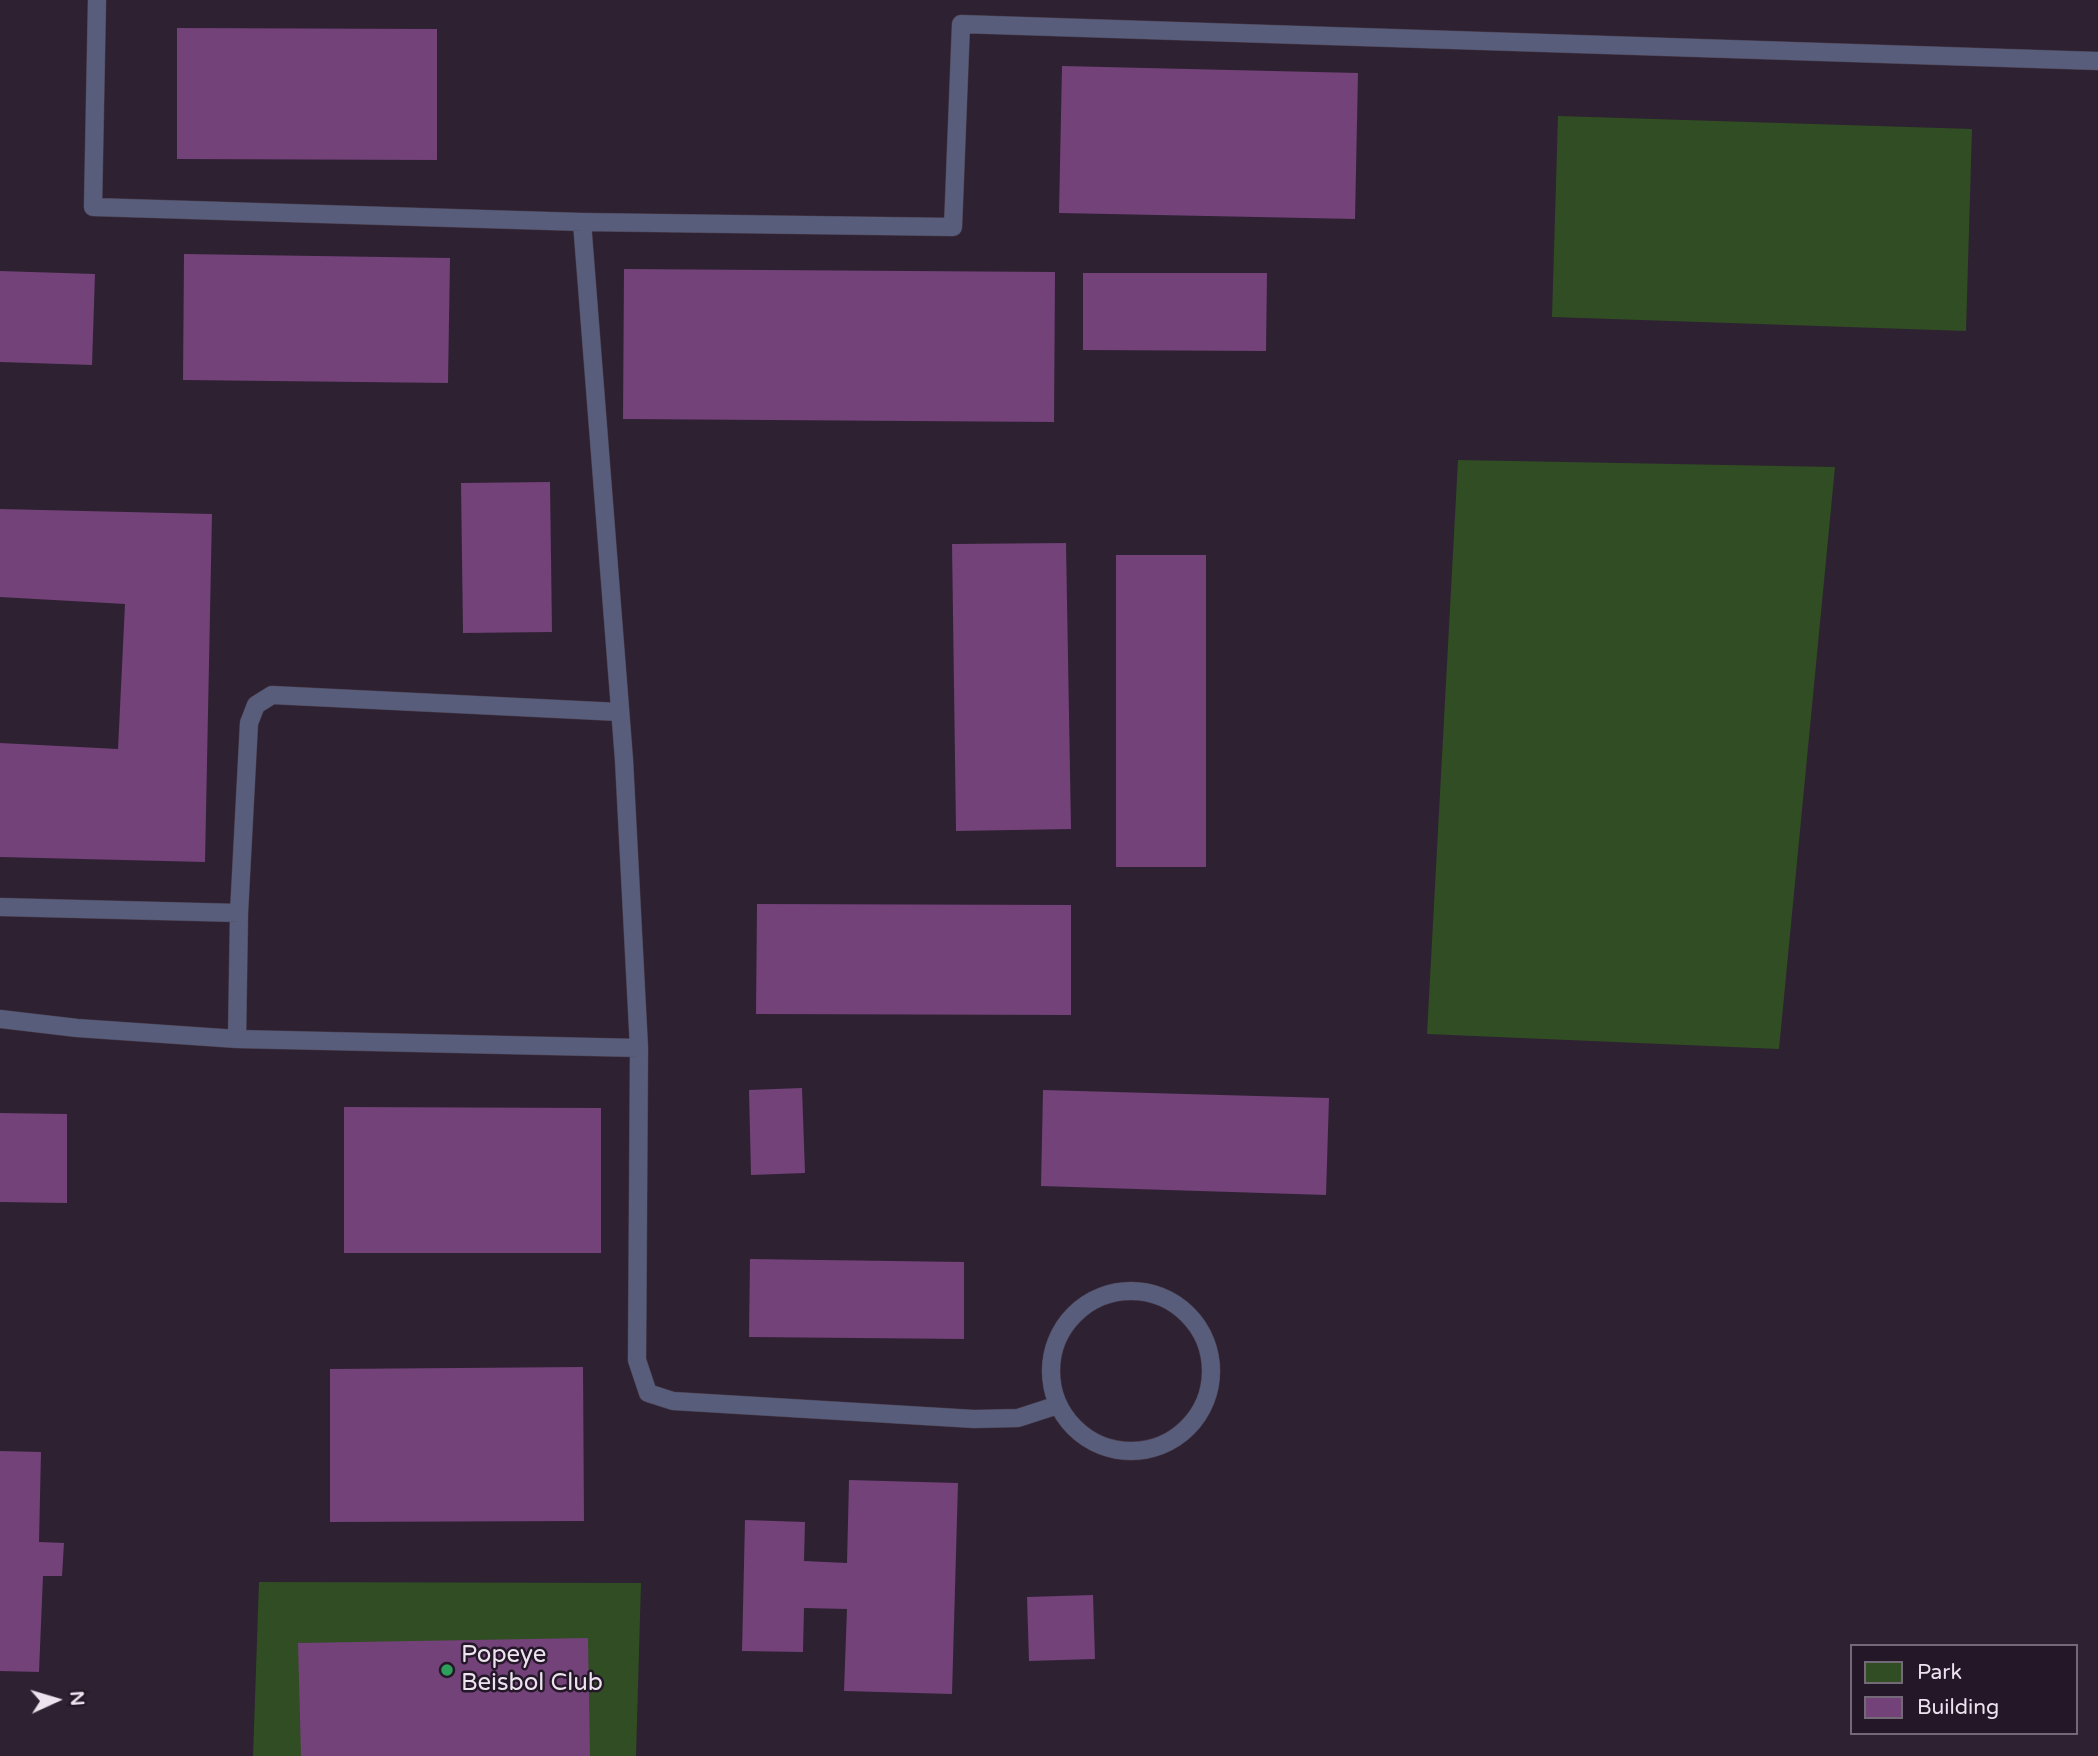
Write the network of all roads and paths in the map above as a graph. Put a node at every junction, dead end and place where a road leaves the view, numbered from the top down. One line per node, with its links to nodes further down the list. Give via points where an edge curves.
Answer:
1 (97, 0): 3 (lane, via 93,207)
2 (2098, 61): 3 (lane, via 961,24 953,227)
3 (582, 222): 4 (lane)
4 (619, 712): 6 (lane, via 272,695 256,705 249,723); 9 (lane)
5 (0, 907): 6 (lane)
6 (239, 913): 8 (lane)
7 (0, 1019): 8 (lane)
8 (237, 1039): 9 (lane)
9 (639, 1048): 10 (lane, via 637,1360 648,1393 673,1401 974,1419 1018,1418)
10 (1058, 1405): 10 (lane, via 1073,1428 1096,1444 1124,1452 1151,1450 1176,1439 1196,1420 1209,1394 1212,1366 1207,1341 1194,1319 1174,1302 1151,1292 1124,1290 1100,1296 1078,1310 1061,1330 1052,1354 1051,1380)

